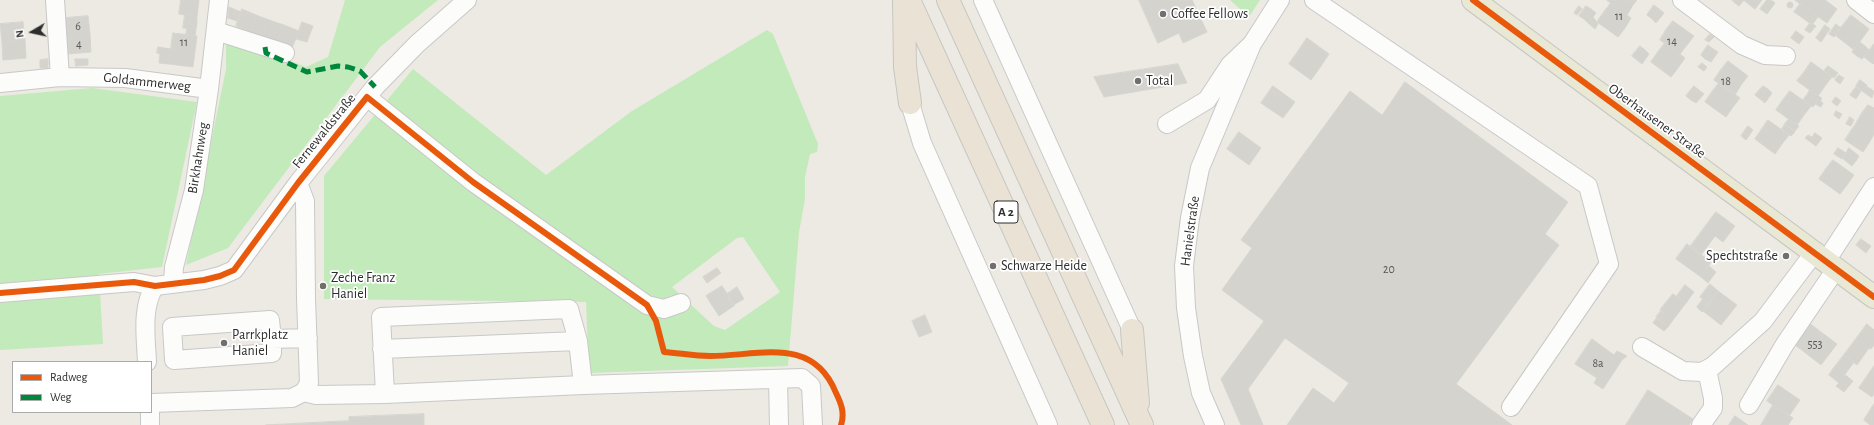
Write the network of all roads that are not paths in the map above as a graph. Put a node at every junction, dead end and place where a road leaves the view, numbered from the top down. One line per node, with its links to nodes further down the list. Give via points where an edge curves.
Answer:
1 (55, 0): 18 (street)
2 (219, 0): 14 (street, Birkhahnweg)
3 (467, 0): 21 (street, Fernewaldstraße, via 417,44)
4 (904, 0): 22 (highway, via 905,68)
5 (909, 0): 53 (highway, A 2)
6 (948, 0): 48 (highway, A 2)
7 (983, 0): 32 (street)
8 (1280, 0): 15 (street, Hanielstraße)
9 (1314, 0): 46 (street, via 1588,186 1609,264)
10 (1473, 0): 26 (main road, Oberhausener Straße)
11 (1682, 0): 17 (street, via 1742,45 1764,55)
12 (1856, 0): 13 (street)
13 (1874, 14)
14 (216, 31): 16 (street); 20 (street, Birkhahnweg)
15 (1252, 44): 23 (street, Hanielstraße, via 1230,65 1207,100); 54 (street, Hanielstraße, via 1200,168 1184,266 1192,356 1201,393)
16 (285, 53)
17 (1786, 56)
18 (60, 77): 19 (street, Goldammerweg); 20 (street, Goldammerweg, via 125,78)
19 (0, 83)
20 (209, 89): 27 (street, Birkhahnweg, via 194,190 174,268)
21 (367, 97): 24 (street, Fernewaldstraße); 31 (street, Fernewaldstraße, via 472,182 647,305 664,309)
22 (910, 103): 52 (street, via 922,143)
23 (1167, 124)
24 (298, 183): 27 (street, Fernewaldstraße, via 234,270 204,280); 33 (street, Fernewaldstraße, via 305,200)
25 (1874, 187): 26 (street)
26 (1825, 261): 30 (main road, Oberhausener Straße); 39 (street, via 1763,321); 45 (street, via 1785,344)
27 (173, 283): 28 (street, Fernewaldstraße)
28 (155, 286): 29 (street, Fernewaldstraße, via 134,282); 38 (street, via 149,294 147,306)
29 (0, 293)
30 (1874, 297)
31 (681, 303)
32 (1132, 330): 48 (highway)
33 (308, 338): 34 (street); 42 (street, Fernewaldstraße, via 309,383)
34 (272, 339): 34 (street, via 270,320 172,327 174,360 272,353)
35 (578, 341): 37 (street); 37 (street, via 569,309 381,317); 41 (street)
36 (1642, 347): 39 (street, via 1683,371 1695,373)
37 (382, 349): 43 (street)
38 (147, 361)
39 (1707, 370): 55 (street, via 1713,408)
40 (778, 379): 41 (street); 50 (street); 51 (street, via 802,378 811,386)
41 (583, 385): 43 (street)
42 (304, 392): 43 (street, via 316,396); 44 (street, via 292,398)
43 (385, 394)
44 (152, 403)
45 (1749, 405)
46 (1511, 407)
47 (150, 413): 49 (street)
48 (1141, 422)
49 (150, 425)
50 (779, 425)
51 (813, 425)
52 (1048, 425)
53 (1102, 425)
54 (1215, 425)
55 (1701, 425)

